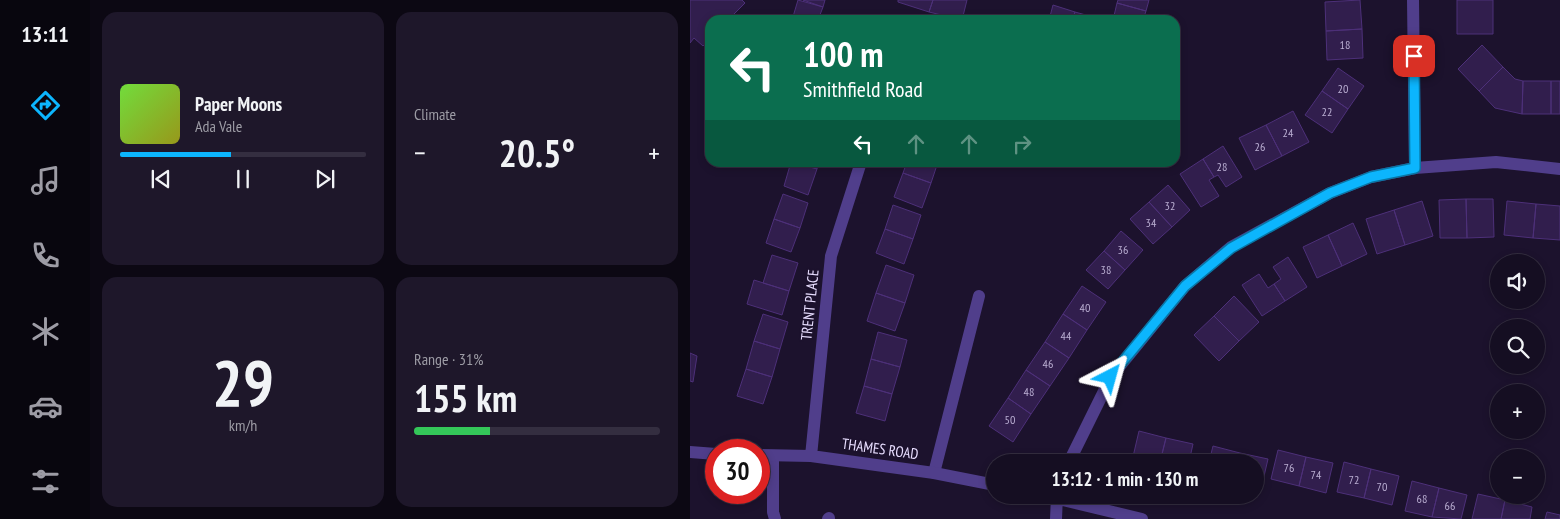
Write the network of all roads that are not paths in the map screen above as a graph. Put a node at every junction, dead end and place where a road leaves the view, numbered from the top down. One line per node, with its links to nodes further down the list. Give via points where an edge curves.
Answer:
1 (1413, 0): 3 (street)
2 (859, 167): 11 (street, TRENT PLACE, via 831,256)
3 (1415, 168): 4 (street, via 1496,162); 8 (street, via 1371,177 1321,198 1231,248 1185,286 1110,377)
4 (1560, 169)
5 (979, 296): 12 (street)
6 (690, 452): 7 (street)
7 (705, 453)
8 (1073, 454)
9 (770, 456): 10 (street, THAMES ROAD)
10 (773, 456): 11 (street, THAMES ROAD); 16 (street)
11 (811, 456): 12 (street, THAMES ROAD)
12 (934, 473): 13 (street, THAMES ROAD)
13 (986, 483)
14 (1057, 504): 17 (street)
15 (1087, 504): 18 (street)
16 (775, 519)
17 (1056, 519)
18 (1142, 519)

